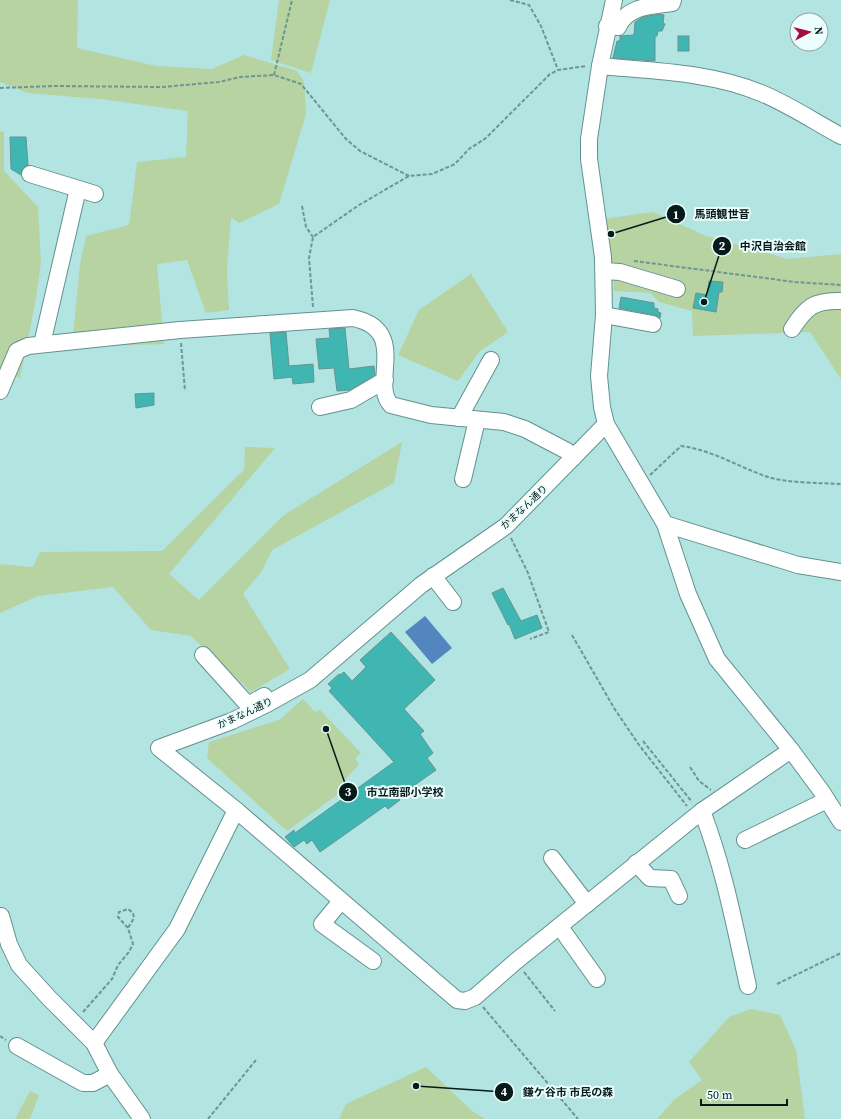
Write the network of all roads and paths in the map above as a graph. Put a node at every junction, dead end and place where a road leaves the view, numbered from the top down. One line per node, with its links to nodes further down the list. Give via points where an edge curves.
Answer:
1 (292, 0): 8 (path)
2 (510, 0): 7 (path, via 529,5 541,26)
3 (614, 0): 5 (street)
4 (673, 0): 5 (street, via 672,3 630,12 622,17 618,27)
5 (607, 26): 6 (street)
6 (600, 66): 7 (path); 10 (street, via 686,74 744,87 761,93); 18 (street, via 589,152)
7 (558, 70): 12 (path, via 535,88 486,138 468,149 455,164 432,174)
8 (274, 75): 9 (path, via 240,76 220,82 162,87); 12 (path, via 301,84 346,139 360,151)
9 (0, 88)
10 (841, 136)
11 (30, 174): 13 (street)
12 (409, 176): 16 (path, via 359,205)
13 (78, 189): 14 (street); 27 (street)
14 (95, 194)
15 (302, 206): 16 (path, via 306,227)
16 (313, 238): 23 (path, via 309,258)
17 (633, 261): 19 (path, via 795,282)
18 (604, 271): 20 (street, via 620,272); 22 (street)
19 (841, 284)
20 (677, 289)
21 (841, 301): 25 (street, via 814,304 802,314)
22 (604, 316): 24 (street); 35 (street, via 599,376)
23 (315, 320): 26 (street, via 262,326); 29 (street, via 346,317 372,325 386,345)
24 (653, 324)
25 (792, 329)
26 (180, 330): 27 (street); 31 (path)
27 (42, 344): 30 (street, via 17,351)
28 (491, 360): 33 (street)
29 (385, 380): 32 (street, via 351,400); 33 (street, via 385,396 391,405 430,415)
30 (0, 391)
31 (185, 391)
32 (320, 407)
33 (460, 418): 34 (street)
34 (477, 420): 36 (street, via 504,422 525,429 567,451); 37 (street)
35 (606, 424): 36 (street, かまなん通り); 38 (street)
36 (573, 458): 41 (street, かまなん通り)
37 (463, 479)
38 (640, 482): 39 (path, via 681,446 723,458 766,477); 40 (street)
39 (841, 484)
40 (665, 524): 42 (street, via 798,565); 50 (street, via 688,594 717,659)
41 (506, 526): 43 (street, かまなん通り); 46 (path, via 528,572 548,632)
42 (841, 572)
43 (433, 576): 44 (street); 48 (street, かまなん通り, via 392,608)
44 (453, 602)
45 (572, 635): 55 (path, via 614,708 639,745)
46 (530, 639)
47 (203, 655): 48 (street, via 248,705 286,684 302,679)
48 (310, 680): 54 (street, かまなん通り, via 232,721 159,748)
49 (643, 741): 55 (path)
50 (791, 750): 52 (street); 53 (street)
51 (690, 767): 52 (path, via 699,781)
52 (721, 798): 55 (street)
53 (827, 800): 56 (street); 57 (street)
54 (236, 810): 61 (street); 75 (street, via 177,929)
55 (699, 814): 59 (street); 71 (street, via 714,842)
56 (841, 822)
57 (745, 840)
58 (552, 858): 62 (street)
59 (636, 863): 60 (street, via 650,878 671,879); 62 (street)
60 (679, 896)
61 (341, 900): 67 (street, via 322,924); 72 (street, via 457,1000 465,1001)
62 (587, 904): 64 (street)
63 (1, 916): 74 (street, via 9,944 19,965)
64 (560, 927): 68 (street); 69 (street)
65 (128, 928): 65 (path, via 118,917 119,912 128,909 134,918); 74 (path, via 133,944 129,952 118,965 112,979)
66 (841, 953): 70 (path)
67 (373, 961)
68 (515, 962): 72 (street); 73 (path)
69 (597, 979)
70 (777, 984)
71 (748, 986)
72 (474, 997): 81 (path)
73 (555, 1011)
74 (74, 1022): 75 (street)
75 (94, 1043): 78 (street)
76 (17, 1046): 78 (street, via 83,1083 93,1083)
77 (256, 1060): 80 (path)
78 (110, 1074): 79 (street)
79 (142, 1119)
80 (208, 1119)
81 (578, 1119)

